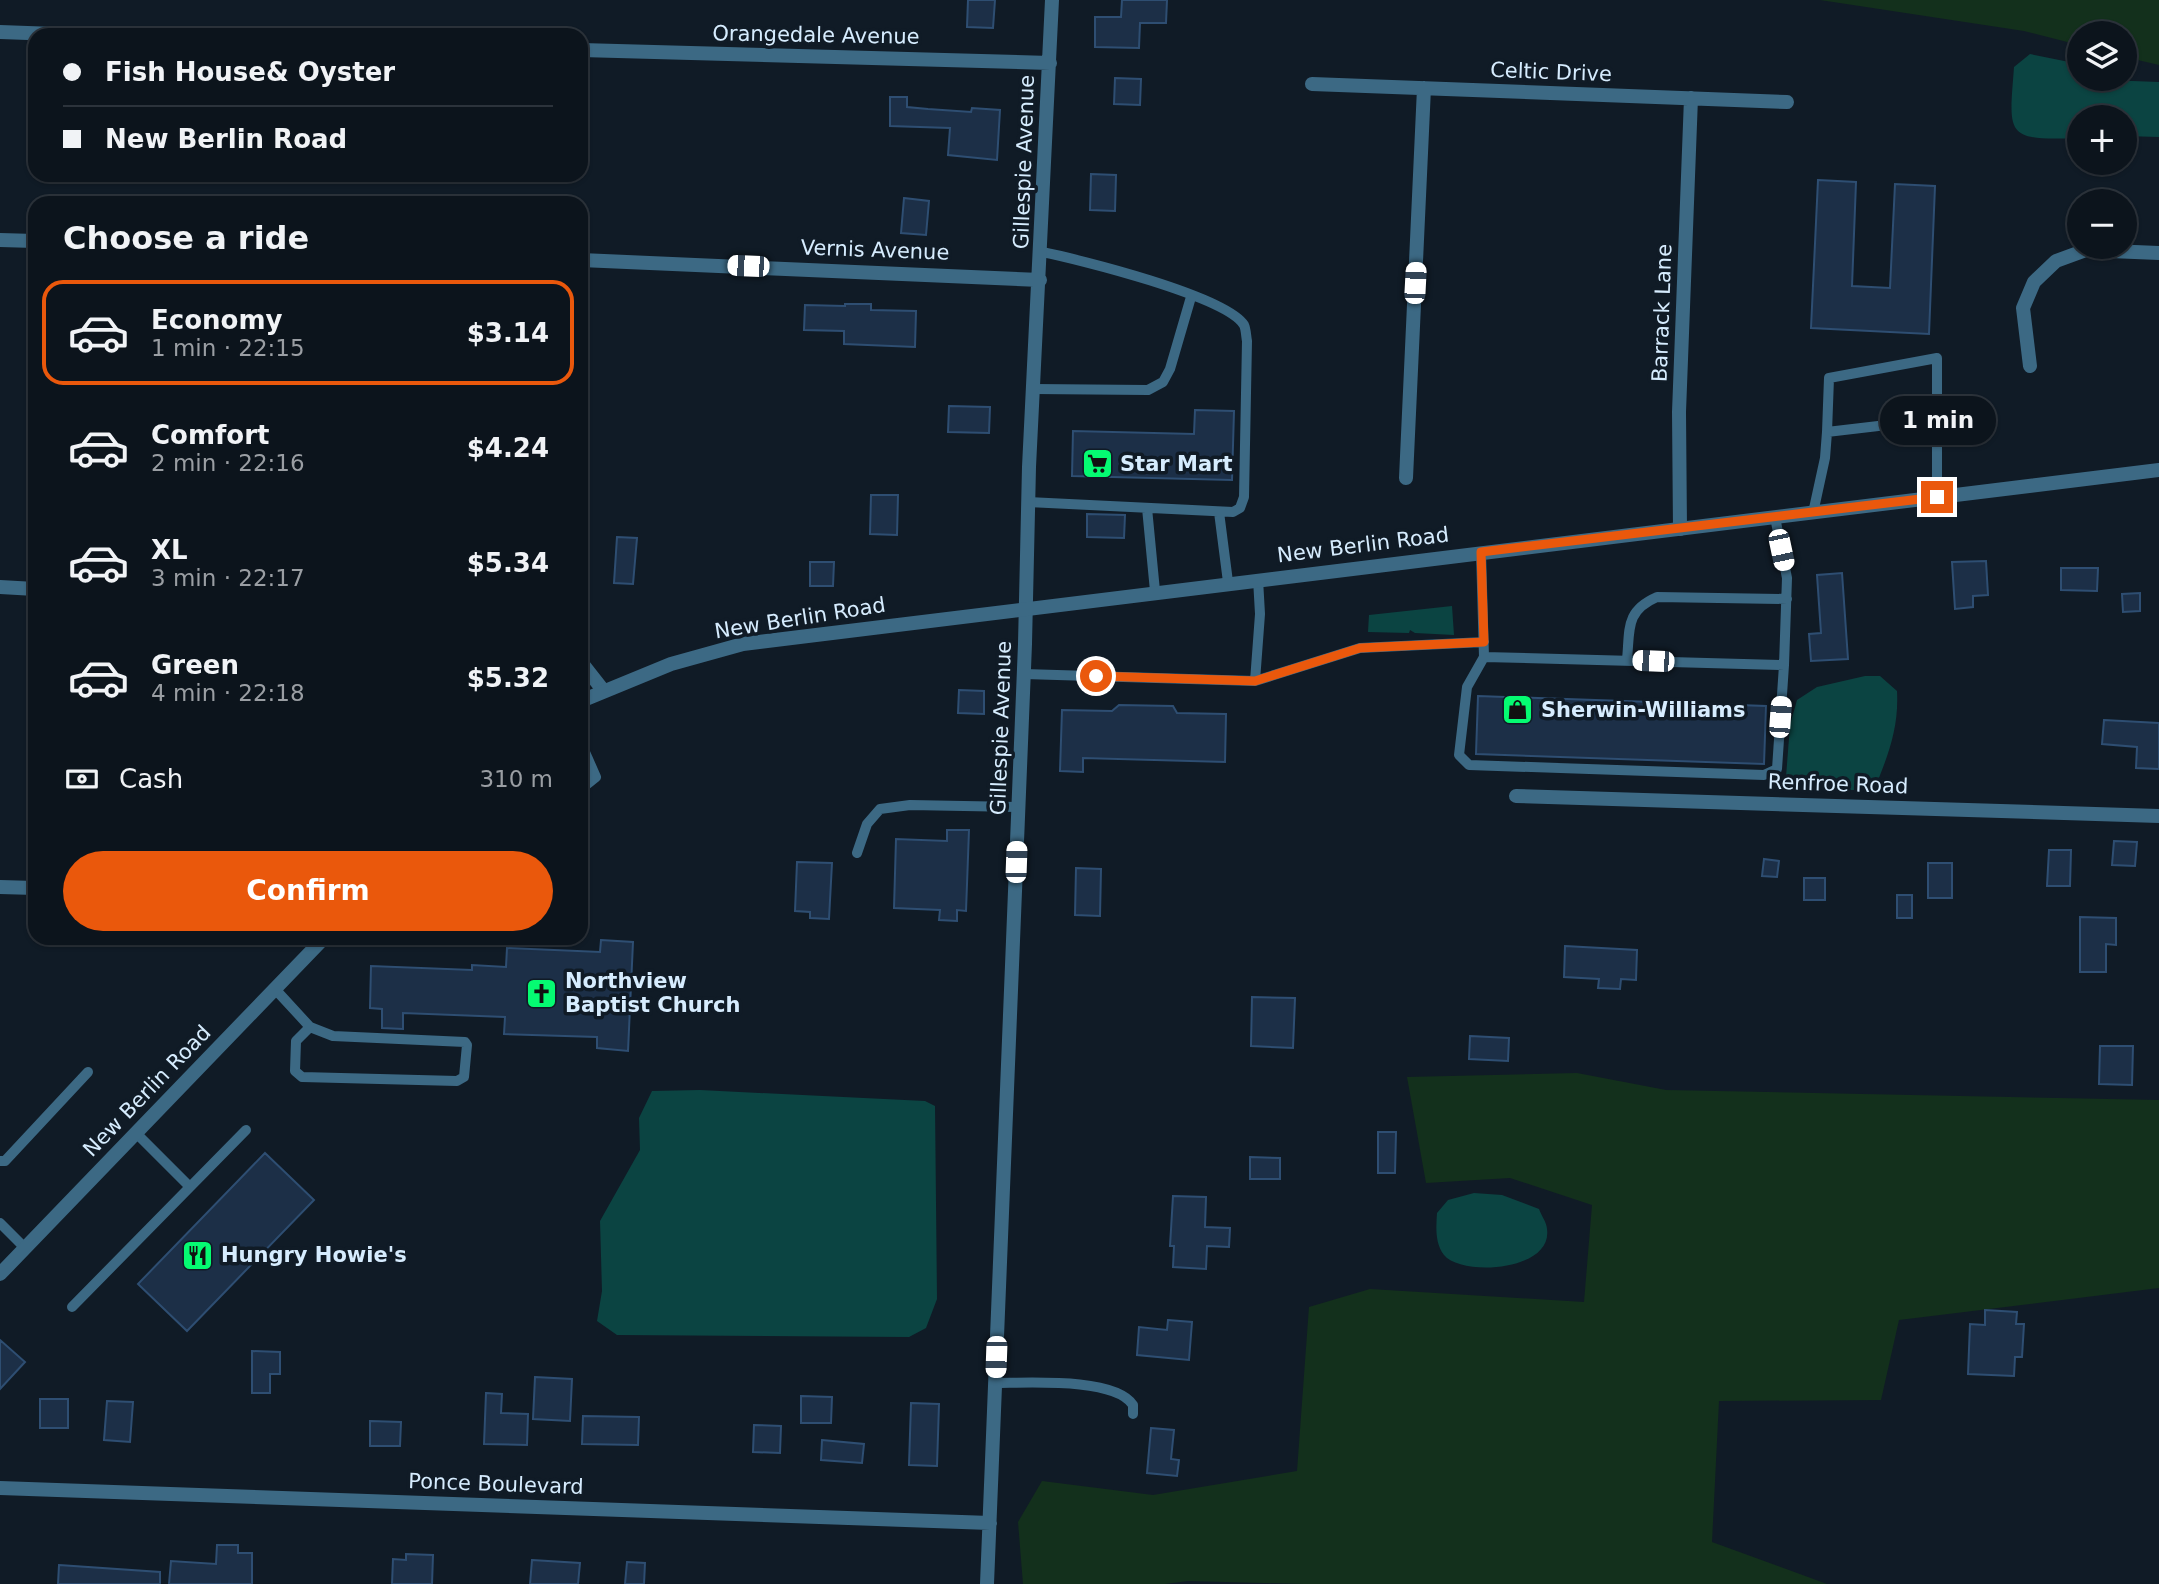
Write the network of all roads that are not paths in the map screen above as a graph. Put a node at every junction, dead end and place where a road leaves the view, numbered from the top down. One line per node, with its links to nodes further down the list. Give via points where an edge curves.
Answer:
1 (1052, 0): 5 (street, Gillespie Avenue)
2 (0, 32): 3 (street)
3 (28, 33)
4 (588, 50): 5 (street, Orangedale Avenue)
5 (1050, 63): 12 (street, Gillespie Avenue)
6 (1312, 84): 7 (street, Celtic Drive)
7 (1424, 88): 8 (street, Celtic Drive); 22 (street)
8 (1691, 98): 9 (street, Celtic Drive); 29 (street, Barrack Lane, via 1679,412)
9 (1787, 102)
10 (0, 240): 11 (street)
11 (28, 241)
12 (1041, 252): 15 (street, Gillespie Avenue); 16 (lane, via 1099,264)
13 (2159, 253): 17 (street, via 2087,250 2056,261 2034,282 2023,308)
14 (588, 260): 15 (street, Vernis Avenue)
15 (1040, 280): 18 (street, Gillespie Avenue)
16 (1191, 297): 18 (lane, via 1163,382 1148,390); 26 (lane, via 1233,315 1244,325 1248,341 1244,497 1240,508)
17 (2030, 366)
18 (1034, 389): 24 (street, Gillespie Avenue)
19 (1938, 419): 20 (lane); 20 (lane, via 1937,358 1829,378); 23 (lane)
20 (1827, 432): 27 (lane)
21 (2159, 470): 23 (street, New Berlin Road)
22 (1406, 478)
23 (1937, 497): 27 (street, New Berlin Road)
24 (1028, 502): 25 (lane); 37 (street, Gillespie Avenue)
25 (1147, 508): 26 (lane); 35 (lane)
26 (1219, 512): 32 (lane)
27 (1813, 513): 28 (street, New Berlin Road)
28 (1774, 517): 29 (street, New Berlin Road); 36 (lane)
29 (1680, 529): 30 (street, New Berlin Road)
30 (1481, 552): 31 (street, New Berlin Road); 38 (lane)
31 (1258, 579): 32 (street, New Berlin Road); 44 (lane)
32 (1228, 582): 35 (street, New Berlin Road)
33 (0, 587): 34 (street)
34 (28, 589)
35 (1155, 591): 37 (street, New Berlin Road)
36 (1787, 599): 40 (lane, via 1657,597 1633,612); 41 (lane)
37 (1027, 607): 43 (street, Gillespie Avenue); 45 (street, New Berlin Road, via 743,644)
38 (1484, 642): 39 (lane); 44 (lane, via 1360,648)
39 (1485, 657): 40 (lane); 41 (lane, via 1467,687 1462,720 1459,755 1469,765 1751,775 1776,769)
40 (1626, 660): 41 (lane)
41 (1784, 665)
42 (588, 671): 45 (street)
43 (1024, 674): 44 (lane); 50 (street, Gillespie Avenue)
44 (1255, 681)
45 (603, 690): 46 (street, New Berlin Road)
46 (588, 698)
47 (588, 759): 48 (lane, via 596,777)
48 (588, 783)
49 (1516, 796): 51 (street, Renfroe Road)
50 (1018, 807): 52 (lane, via 910,805 880,809 867,824); 67 (street, Gillespie Avenue)
51 (2159, 816)
52 (857, 853)
53 (0, 887): 54 (street)
54 (28, 888)
55 (317, 945): 56 (street, New Berlin Road)
56 (275, 989): 57 (lane); 60 (street, New Berlin Road)
57 (310, 1027): 57 (lane, via 343,1037 465,1041 464,1077 457,1082 302,1077 295,1071 296,1041)
58 (88, 1072): 61 (lane, via 5,1161)
59 (246, 1130): 62 (lane)
60 (136, 1133): 62 (lane); 64 (street, New Berlin Road)
61 (0, 1161)
62 (190, 1187): 66 (lane)
63 (0, 1223): 64 (lane)
64 (25, 1248): 65 (street, New Berlin Road)
65 (0, 1273)
66 (72, 1307)
67 (995, 1383): 68 (lane, via 1094,1387 1127,1398); 70 (street, Gillespie Avenue)
68 (1133, 1414)
69 (0, 1488): 70 (street, Ponce Boulevard)
70 (990, 1523): 71 (street, Gillespie Avenue)
71 (987, 1584)

